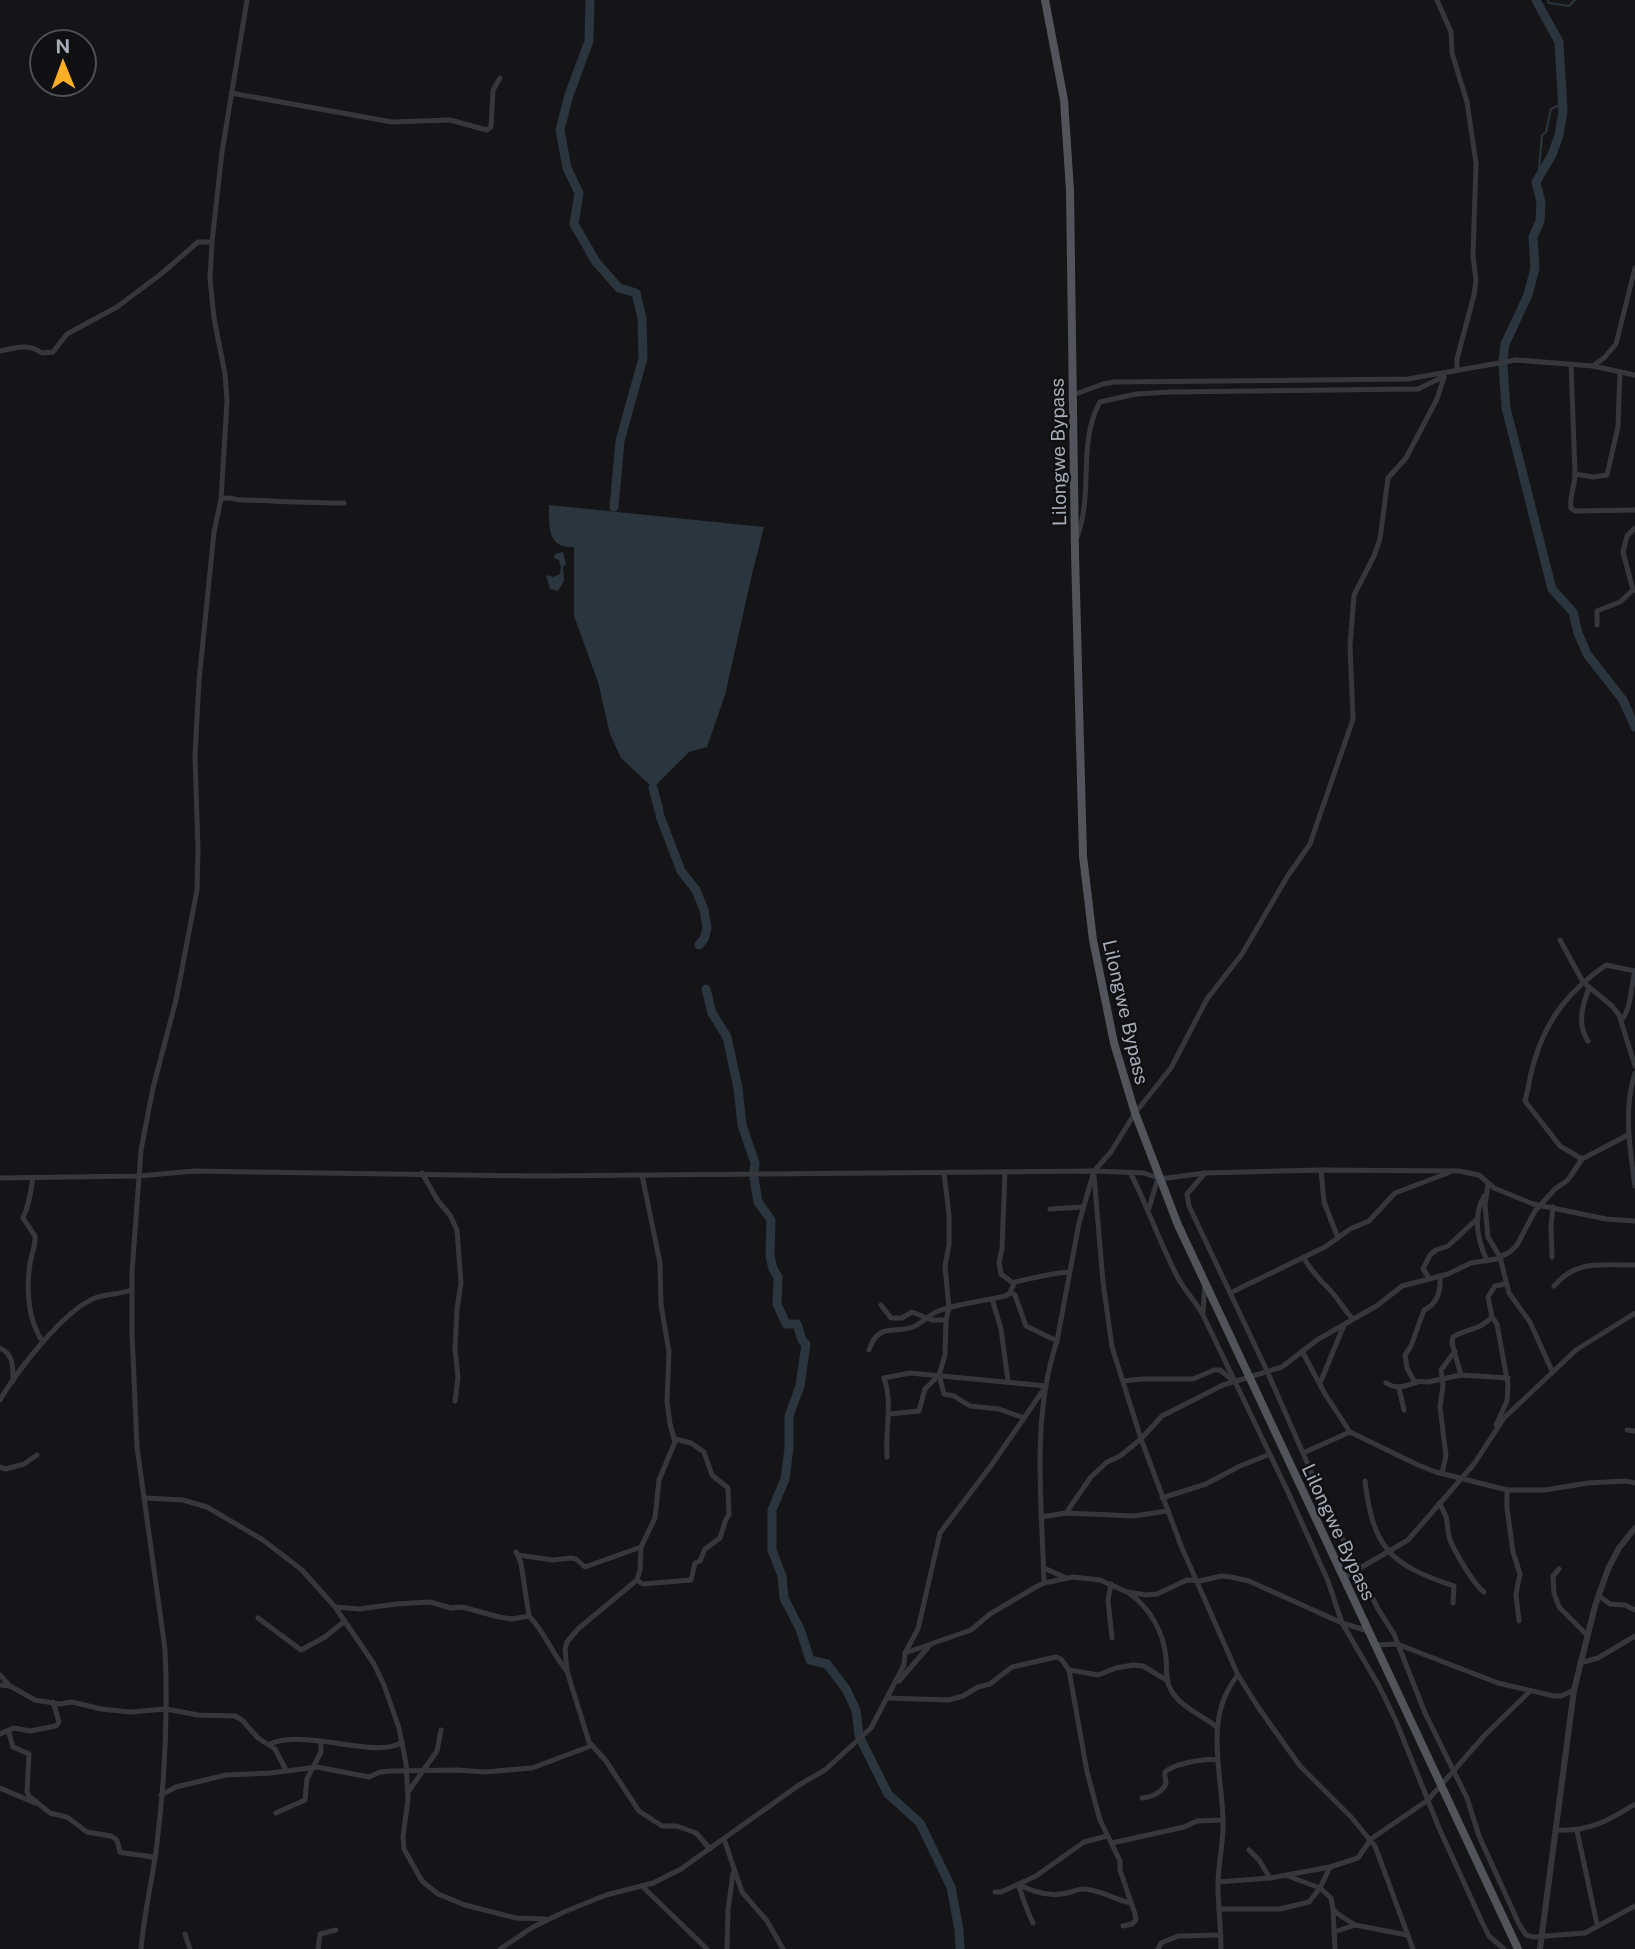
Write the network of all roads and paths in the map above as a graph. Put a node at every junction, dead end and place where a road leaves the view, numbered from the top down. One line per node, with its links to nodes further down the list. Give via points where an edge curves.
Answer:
1 (247, 0): 5 (street)
2 (1045, 0): 17 (main road, Lilongwe Bypass, via 1068,145)
3 (1437, 0): 13 (street, via 1451,32 1476,163 1476,280)
4 (500, 78): 5 (street, via 493,90 491,127 487,130 450,120 392,122)
5 (231, 93): 6 (street)
6 (212, 242): 10 (street, via 198,242 117,307 67,334 53,352 42,353 32,346); 19 (street, via 210,279 227,387)
7 (1635, 268): 8 (street)
8 (1632, 281): 9 (street); 12 (street, via 1616,344)
9 (1635, 292)
10 (0, 351)
11 (1572, 364): 12 (street); 13 (street, via 1516,360); 18 (street)
12 (1593, 366): 14 (street)
13 (1454, 370): 16 (street); 17 (street, via 1391,380 1114,382)
14 (1620, 372): 15 (street); 18 (street, via 1618,427 1607,475)
15 (1635, 375)
16 (1444, 377): 23 (street, via 1418,389 1169,392 1100,402 1090,418 1083,521); 34 (street, via 1406,458 1388,478 1380,539 1354,595 1350,646 1353,719 1310,844 1242,954 1206,999 1171,1068)
17 (1073, 395): 23 (main road, Lilongwe Bypass)
18 (1575, 474): 21 (street, via 1570,501 1575,511)
19 (221, 499): 20 (street); 48 (street, via 199,681 197,890)
20 (344, 503)
21 (1635, 510)
22 (1635, 528): 24 (street, via 1623,552)
23 (1074, 544): 34 (main road, Lilongwe Bypass, via 1083,856 1103,997)
24 (1634, 590): 25 (street, via 1620,602 1597,611)
25 (1597, 625)
26 (1560, 940): 28 (street)
27 (1635, 971): 28 (street, via 1606,965); 30 (street, via 1628,1011)
28 (1583, 982): 29 (street); 36 (street, via 1548,1025 1525,1099 1560,1146)
29 (1589, 988): 30 (street, via 1612,1006); 31 (street, via 1581,1020)
30 (1621, 1020): 32 (street)
31 (1588, 1041)
32 (1635, 1066)
33 (1635, 1073): 35 (street)
34 (1135, 1113): 39 (street); 50 (main road, Lilongwe Bypass)
35 (1628, 1135): 36 (street); 37 (street)
36 (1582, 1159): 54 (street, via 1568,1180)
37 (1633, 1160): 52 (street)
38 (1321, 1170): 40 (street); 45 (street); 61 (street, via 1324,1202)
39 (1094, 1171): 41 (street); 42 (street); 55 (street); 102 (street, via 1107,1319)
40 (1452, 1171): 51 (street, via 1468,1171); 61 (street, via 1395,1193 1372,1220)
41 (1006, 1172): 44 (street); 70 (street, via 999,1262 1001,1274)
42 (1130, 1172): 50 (street); 57 (street)
43 (422, 1173): 46 (street); 48 (street, via 194,1171); 110 (street, via 457,1230 461,1283)
44 (944, 1173): 46 (street); 79 (street)
45 (1205, 1173): 50 (street); 76 (street, via 1187,1198)
46 (642, 1175): 118 (street, via 660,1263 669,1352 667,1402)
47 (0, 1176): 49 (street)
48 (139, 1176): 49 (street); 74 (street)
49 (33, 1177): 88 (street, via 23,1218 35,1236 29,1302)
50 (1158, 1178): 57 (street); 71 (main road, Lilongwe Bypass)
51 (1488, 1184): 53 (street); 54 (street)
52 (1635, 1186)
53 (1486, 1194): 59 (street); 63 (street, via 1488,1237)
54 (1540, 1205): 56 (street); 63 (street, via 1514,1248)
55 (1083, 1207): 58 (street); 67 (street)
56 (1553, 1207): 60 (street); 64 (street)
57 (1149, 1208): 81 (street, via 1180,1282)
58 (1050, 1209)
59 (1478, 1218): 65 (street, via 1479,1243); 69 (street, via 1448,1246 1430,1255 1423,1266)
60 (1635, 1221)
61 (1338, 1238): 62 (street)
62 (1303, 1257): 76 (street); 84 (street)
63 (1500, 1257): 65 (street); 72 (street)
64 (1552, 1257)
65 (1487, 1261): 68 (street)
66 (1635, 1265): 73 (street, via 1583,1265)
67 (1070, 1272): 70 (street); 87 (street)
68 (1440, 1276): 69 (street); 104 (street, via 1435,1302 1424,1310 1405,1354 1407,1368)
69 (1430, 1279): 84 (street, via 1402,1286)
70 (1013, 1283): 75 (street)
71 (1205, 1283): 81 (street); 97 (main road, Lilongwe Bypass)
72 (1505, 1284): 82 (street, via 1488,1294); 94 (street, via 1530,1322)
73 (1554, 1286)
74 (132, 1290): 88 (street, via 93,1299); 130 (street, via 134,1404)
75 (1010, 1292): 77 (street); 87 (street, via 1026,1326)
76 (1230, 1293): 93 (street)
77 (992, 1299): 79 (street); 101 (street)
78 (881, 1304): 83 (street, via 891,1318 912,1312)
79 (949, 1308): 83 (street); 85 (street)
80 (1635, 1313): 94 (street, via 1583,1344)
81 (1203, 1315): 103 (street)
82 (1492, 1317): 91 (street, via 1482,1327 1453,1337); 98 (street)
83 (926, 1318): 85 (street); 90 (street, via 911,1328 882,1332)
84 (1352, 1318): 86 (street)
85 (946, 1320): 95 (street)
86 (1344, 1325): 92 (street); 105 (street)
87 (1057, 1340): 107 (street)
88 (43, 1342): 100 (street)
89 (0, 1348): 100 (street, via 11,1358)
90 (869, 1350)
91 (1455, 1350): 96 (street); 99 (street, via 1441,1368)
92 (1302, 1351): 93 (street, via 1282,1367); 105 (street)
93 (1267, 1371): 97 (street); 120 (street)
94 (1552, 1371): 115 (street)
95 (939, 1375): 101 (street); 112 (street, via 925,1389 919,1410); 112 (street, via 901,1373 884,1378); 113 (street, via 944,1394 970,1406)
96 (1461, 1375): 98 (street); 99 (street)
97 (1248, 1376): 103 (street); 143 (main road, Lilongwe Bypass)
98 (1508, 1378): 115 (street, via 1507,1401)
99 (1442, 1380): 104 (street); 125 (street, via 1446,1456)
100 (13, 1381): 109 (street)
101 (1008, 1381): 107 (street)
102 (1123, 1381): 103 (street, via 1193,1379 1214,1370); 119 (street)
103 (1233, 1381): 119 (street, via 1162,1416); 121 (street)
104 (1418, 1382): 108 (street)
105 (1320, 1383): 117 (street)
106 (1386, 1383): 108 (street)
107 (1046, 1386): 113 (street); 135 (street, via 1039,1470)
108 (1399, 1388): 111 (street)
109 (1, 1397)
110 (455, 1401)
111 (1404, 1410)
112 (888, 1414): 123 (street)
113 (1024, 1418): 166 (street, via 940,1533 918,1629)
114 (1627, 1430): 116 (street)
115 (1494, 1431): 126 (street)
116 (1635, 1431)
117 (1350, 1432): 120 (street); 125 (street)
118 (675, 1439): 137 (street, via 659,1480 655,1518); 144 (street, via 704,1452 712,1475 728,1488 729,1515 720,1538 695,1563 691,1580 649,1584)
119 (1141, 1439): 131 (street); 134 (street, via 1107,1462)
120 (1303, 1453): 140 (street)
121 (1270, 1454): 131 (street, via 1206,1484); 158 (street, via 1328,1581)
122 (37, 1455): 124 (street, via 15,1467)
123 (887, 1457)
124 (0, 1466)
125 (1442, 1473): 126 (street)
126 (1463, 1477): 129 (street); 132 (street)
127 (1365, 1481): 138 (street, via 1369,1511)
128 (1635, 1483): 129 (street)
129 (1507, 1490): 157 (street, via 1513,1552 1520,1574 1516,1594)
130 (145, 1498): 152 (street, via 194,1502 217,1512 297,1566); 179 (street, via 165,1649)
131 (1162, 1498): 133 (street)
132 (1439, 1503): 138 (street, via 1408,1539); 149 (street, via 1446,1514 1450,1540)
133 (1167, 1511): 134 (street, via 1134,1516); 145 (street)
134 (1066, 1513): 135 (street)
135 (1041, 1517): 139 (street)
136 (1635, 1528): 150 (street, via 1614,1558)
137 (641, 1547): 144 (street); 154 (street, via 585,1567 571,1558 517,1554)
138 (1388, 1552): 140 (street); 151 (street, via 1406,1566 1454,1586)
139 (1044, 1568): 142 (street); 146 (street)
140 (1359, 1569): 143 (street); 163 (street)
141 (1559, 1569): 160 (street, via 1553,1576 1557,1603)
142 (1066, 1578): 146 (street); 147 (street, via 1082,1576)
143 (1343, 1578): 159 (main road, Lilongwe Bypass)
144 (637, 1580): 169 (street, via 567,1642)
145 (1196, 1581): 148 (street, via 1181,1582 1157,1594); 158 (street, via 1222,1576 1249,1581); 171 (street)
146 (1044, 1583): 164 (street, via 971,1630)
147 (1111, 1584): 148 (street); 162 (street)
148 (1127, 1592): 172 (street, via 1140,1600 1157,1625)
149 (1484, 1592)
150 (1598, 1597): 153 (street); 160 (street)
151 (1453, 1603)
152 (335, 1607): 154 (street, via 430,1602 512,1619); 156 (street)
153 (1635, 1611)
154 (529, 1616): 169 (street)
155 (258, 1618): 156 (street, via 301,1650)
156 (345, 1620): 185 (street, via 380,1676)
157 (1519, 1621)
158 (1342, 1623): 159 (street); 199 (street, via 1380,1686)
159 (1368, 1631): 165 (main road, Lilongwe Bypass)
160 (1587, 1635): 167 (street)
161 (1635, 1636): 167 (street)
162 (1112, 1637)
163 (1397, 1644): 165 (street); 176 (street); 193 (street)
164 (930, 1645): 166 (street); 177 (street)
165 (1375, 1645): 194 (main road, Lilongwe Bypass)
166 (905, 1653): 177 (street, via 904,1665)
167 (1580, 1663): 175 (street)
168 (1069, 1670): 172 (street, via 1098,1675 1133,1665); 177 (street, via 1056,1657 1012,1667 990,1684 962,1696); 206 (street, via 1087,1772)
169 (567, 1671): 187 (street)
170 (0, 1675): 174 (street)
171 (1238, 1675): 180 (street); 208 (street, via 1300,1766)
172 (1168, 1681): 180 (street, via 1181,1703)
173 (0, 1685): 174 (street)
174 (10, 1686): 178 (street, via 31,1698)
175 (1574, 1690): 176 (street, via 1561,1696); 204 (street)
176 (1531, 1691): 193 (street)
177 (887, 1698): 207 (street, via 876,1721 845,1753)
178 (53, 1702): 179 (street, via 130,1712); 181 (street, via 56,1726)
179 (166, 1709): 186 (street, via 240,1718); 197 (street)
180 (1217, 1727): 188 (street)
181 (8, 1730): 183 (street); 201 (street, via 13,1747 29,1754 26,1787)
182 (442, 1730): 191 (street)
183 (0, 1734)
184 (321, 1742): 185 (street, via 374,1748); 186 (street, via 299,1738); 189 (street)
185 (402, 1742): 192 (street)
186 (270, 1744): 190 (street)
187 (591, 1746): 191 (street, via 532,1768); 210 (street, via 606,1760 639,1811 662,1826 696,1833)
188 (1217, 1760): 198 (street, via 1170,1767 1161,1791); 203 (street)
189 (312, 1769): 190 (street); 192 (street, via 323,1767 362,1777); 202 (street, via 305,1800)
190 (286, 1770): 197 (street, via 226,1774 176,1787)
191 (425, 1770): 192 (street); 196 (street)
192 (405, 1771): 196 (street)
193 (1454, 1772): 194 (street); 236 (street, via 1519,1924 1527,1935)
194 (1441, 1786): 199 (street); 249 (main road, Lilongwe Bypass)
195 (0, 1788): 201 (street)
196 (408, 1791): 226 (street, via 404,1849 428,1887 448,1899 493,1913)
197 (161, 1796): 212 (street)
198 (1142, 1798)
199 (1428, 1800): 208 (street); 248 (street, via 1489,1936)
200 (1635, 1804): 205 (street)
201 (38, 1805): 212 (street, via 87,1832 111,1836 122,1853)
202 (276, 1813)
203 (1223, 1820): 209 (street, via 1197,1821); 217 (street)
204 (1556, 1830): 205 (street); 236 (street)
205 (1577, 1830): 228 (street)
206 (1107, 1836): 209 (street); 218 (street, via 1084,1842)
207 (724, 1839): 210 (street); 214 (street)
208 (1371, 1839): 213 (street, via 1358,1858); 235 (street)
209 (1112, 1843): 222 (street)
210 (710, 1849): 219 (street, via 667,1877)
211 (1249, 1850): 216 (street)
212 (155, 1858): 237 (street)
213 (1330, 1867): 215 (street); 220 (street)
214 (734, 1870): 242 (street); 243 (street, via 742,1892)
215 (1286, 1875): 216 (street); 220 (street)
216 (1270, 1878): 217 (street)
217 (1218, 1882): 224 (street)
218 (1018, 1884): 221 (street); 222 (street, via 1031,1891 1061,1895 1082,1888); 227 (street)
219 (642, 1886): 226 (street); 241 (street)
220 (1320, 1888): 224 (street, via 1309,1902 1280,1909); 225 (street, via 1331,1898)
221 (995, 1892)
222 (1131, 1903): 230 (street, via 1136,1920)
223 (1635, 1906): 228 (street)
224 (1219, 1909): 234 (street)
225 (1333, 1909): 229 (street); 232 (street)
226 (548, 1919): 240 (street)
227 (1033, 1923)
228 (1597, 1924): 236 (street, via 1591,1931)
229 (1355, 1925): 232 (street); 235 (street)
230 (1123, 1926)
231 (336, 1930): 239 (street, via 320,1934)
232 (1334, 1932): 246 (street)
233 (185, 1934): 238 (street)
234 (1221, 1935): 244 (street, via 1168,1939); 245 (street)
235 (1407, 1935): 247 (street)
236 (1542, 1937): 250 (street)
237 (141, 1949)
238 (190, 1949)
239 (318, 1949)
240 (499, 1949)
241 (707, 1949)
242 (727, 1949)
243 (783, 1949)
244 (1158, 1949)
245 (1221, 1949)
246 (1335, 1949)
247 (1413, 1949)
248 (1504, 1949)
249 (1518, 1949)
250 (1541, 1949)

